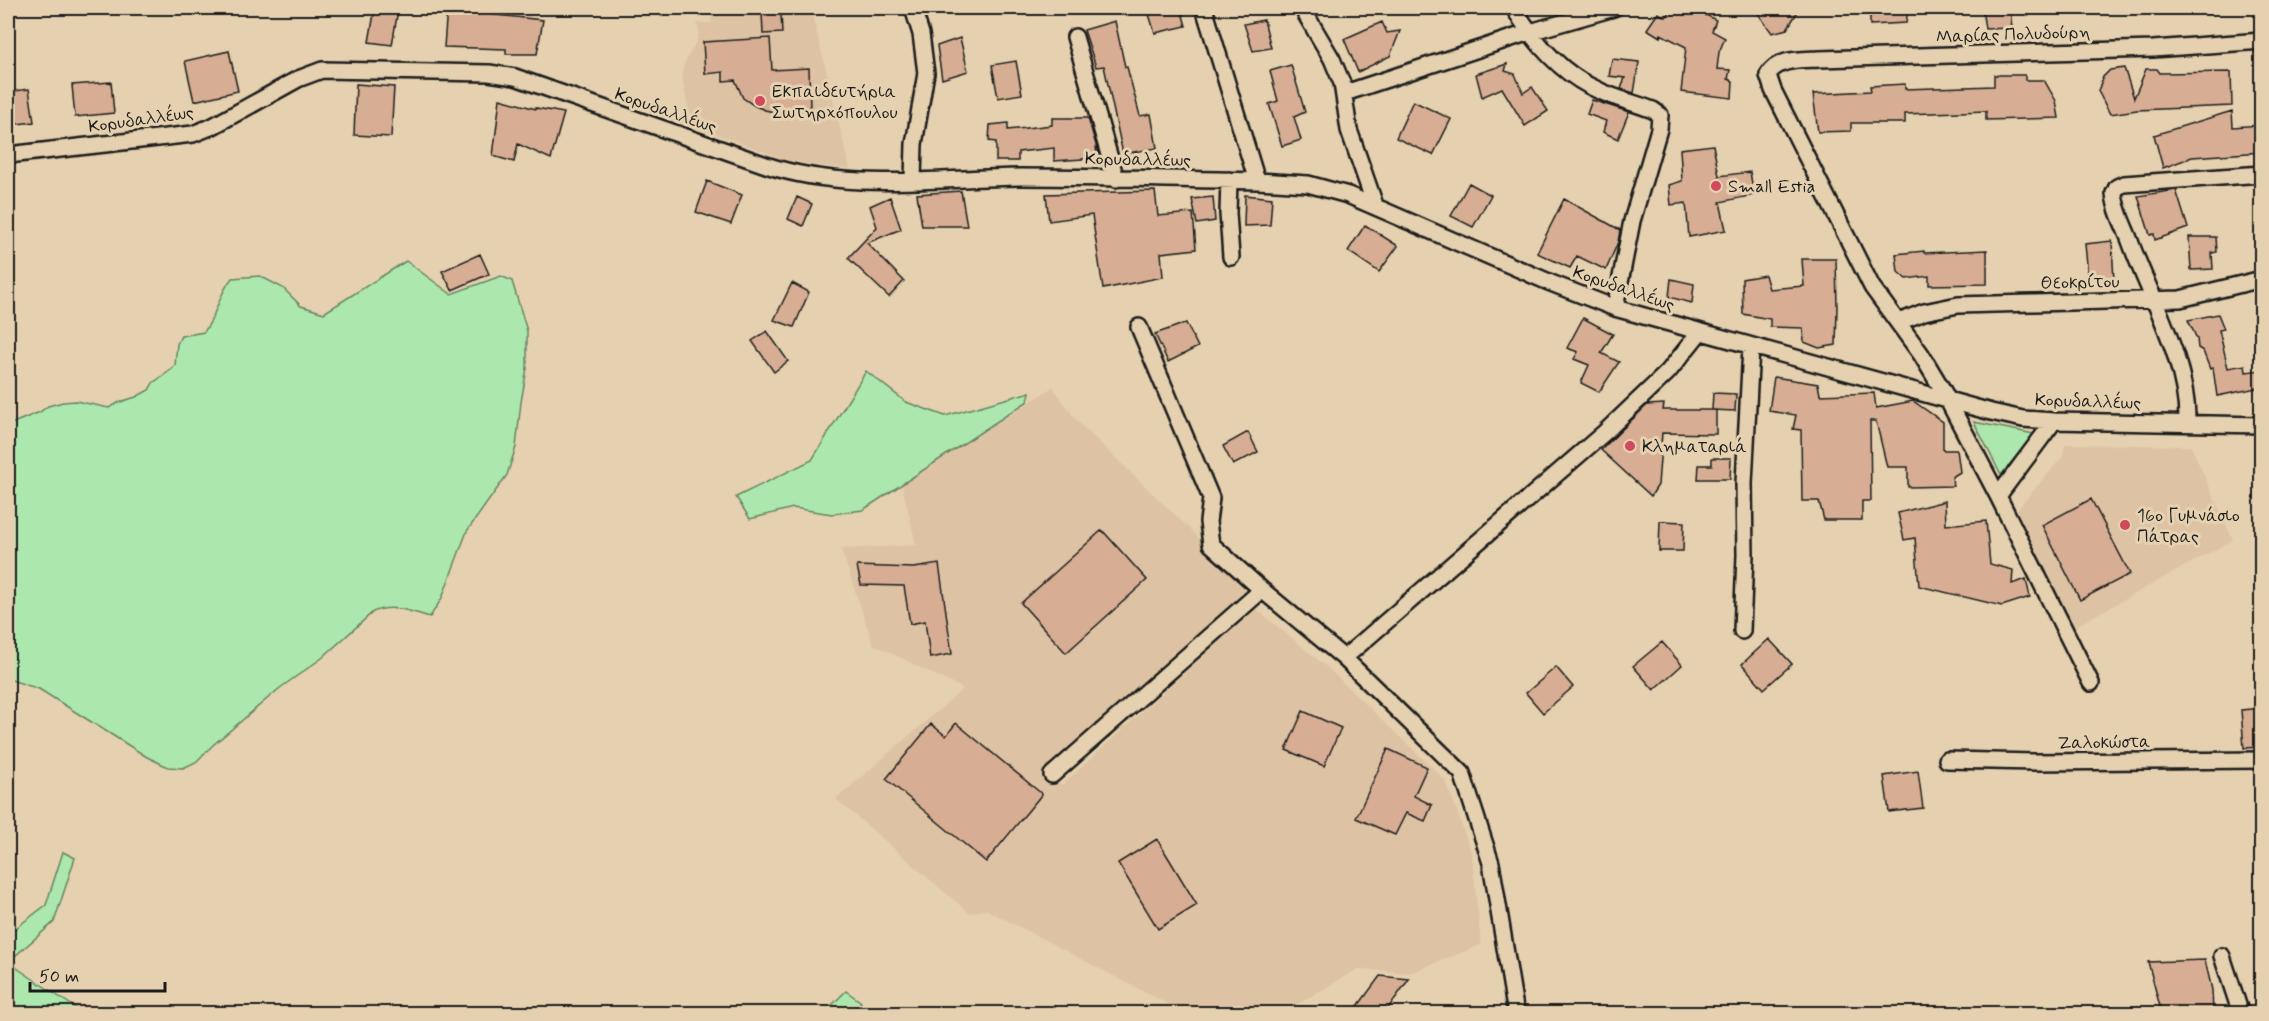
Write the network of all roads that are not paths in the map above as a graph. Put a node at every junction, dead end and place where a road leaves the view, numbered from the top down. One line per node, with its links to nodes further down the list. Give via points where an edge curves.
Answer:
1 (913, 8): 13 (street, via 926,73 914,144)
2 (1204, 8): 15 (street)
3 (1302, 8): 9 (street, via 1332,59)
4 (1514, 8): 6 (street)
5 (1614, 8): 6 (street)
6 (1530, 32): 9 (street); 20 (street, via 1579,80 1653,110 1661,117 1632,221)
7 (1075, 37): 12 (street)
8 (2262, 41): 21 (street, Μαρίας Πολυδούρη, via 2153,49 1819,59 1774,68 1768,80 1872,287)
9 (1345, 93): 16 (street, via 1349,130)
10 (8, 155): 13 (street, Κορυδαλλέως, via 193,134 317,71 452,71 515,77 794,174 849,180)
11 (2262, 174): 19 (street, via 2124,184 2116,188 2115,202)
12 (1116, 179): 13 (street, Κορυδαλλέως); 14 (street, Κορυδαλλέως)
13 (913, 180)
14 (1229, 180): 15 (street, Κορυδαλλέως); 17 (street)
15 (1257, 181): 16 (street, Κορυδαλλέως, via 1325,188)
16 (1375, 205): 20 (street, Κορυδαλλέως)
17 (1231, 256)
18 (2262, 279): 19 (street, Θεοκρίτου, via 2185,298)
19 (2154, 300): 21 (street, Θεοκρίτου, via 1958,305); 27 (street, via 2183,384)
20 (1615, 308): 23 (street, Κορυδαλλέως)
21 (1899, 322): 25 (street)
22 (1139, 327): 30 (street, via 1211,498 1211,544)
23 (1699, 333): 24 (street, Κορυδαλλέως); 32 (street, via 1668,372 1604,433)
24 (1751, 347): 25 (street, Κορυδαλλέως); 31 (street)
25 (1947, 400): 26 (street, Κορυδαλλέως, via 2006,416); 29 (street)
26 (2054, 421): 27 (street, Κορυδαλλέως); 29 (street)
27 (2187, 424): 28 (street, Κορυδαλλέως)
28 (2262, 425)
29 (1998, 496): 33 (street)
30 (1262, 590): 32 (street); 36 (street)
31 (1742, 631)
32 (1344, 658): 38 (street, via 1462,773 1491,863)
33 (2091, 683)
34 (1947, 760): 35 (street, Ζαλοκώστα)
35 (2262, 760)
36 (1052, 775)
37 (2222, 956): 39 (street)
38 (1516, 1014)
39 (2241, 1014)

